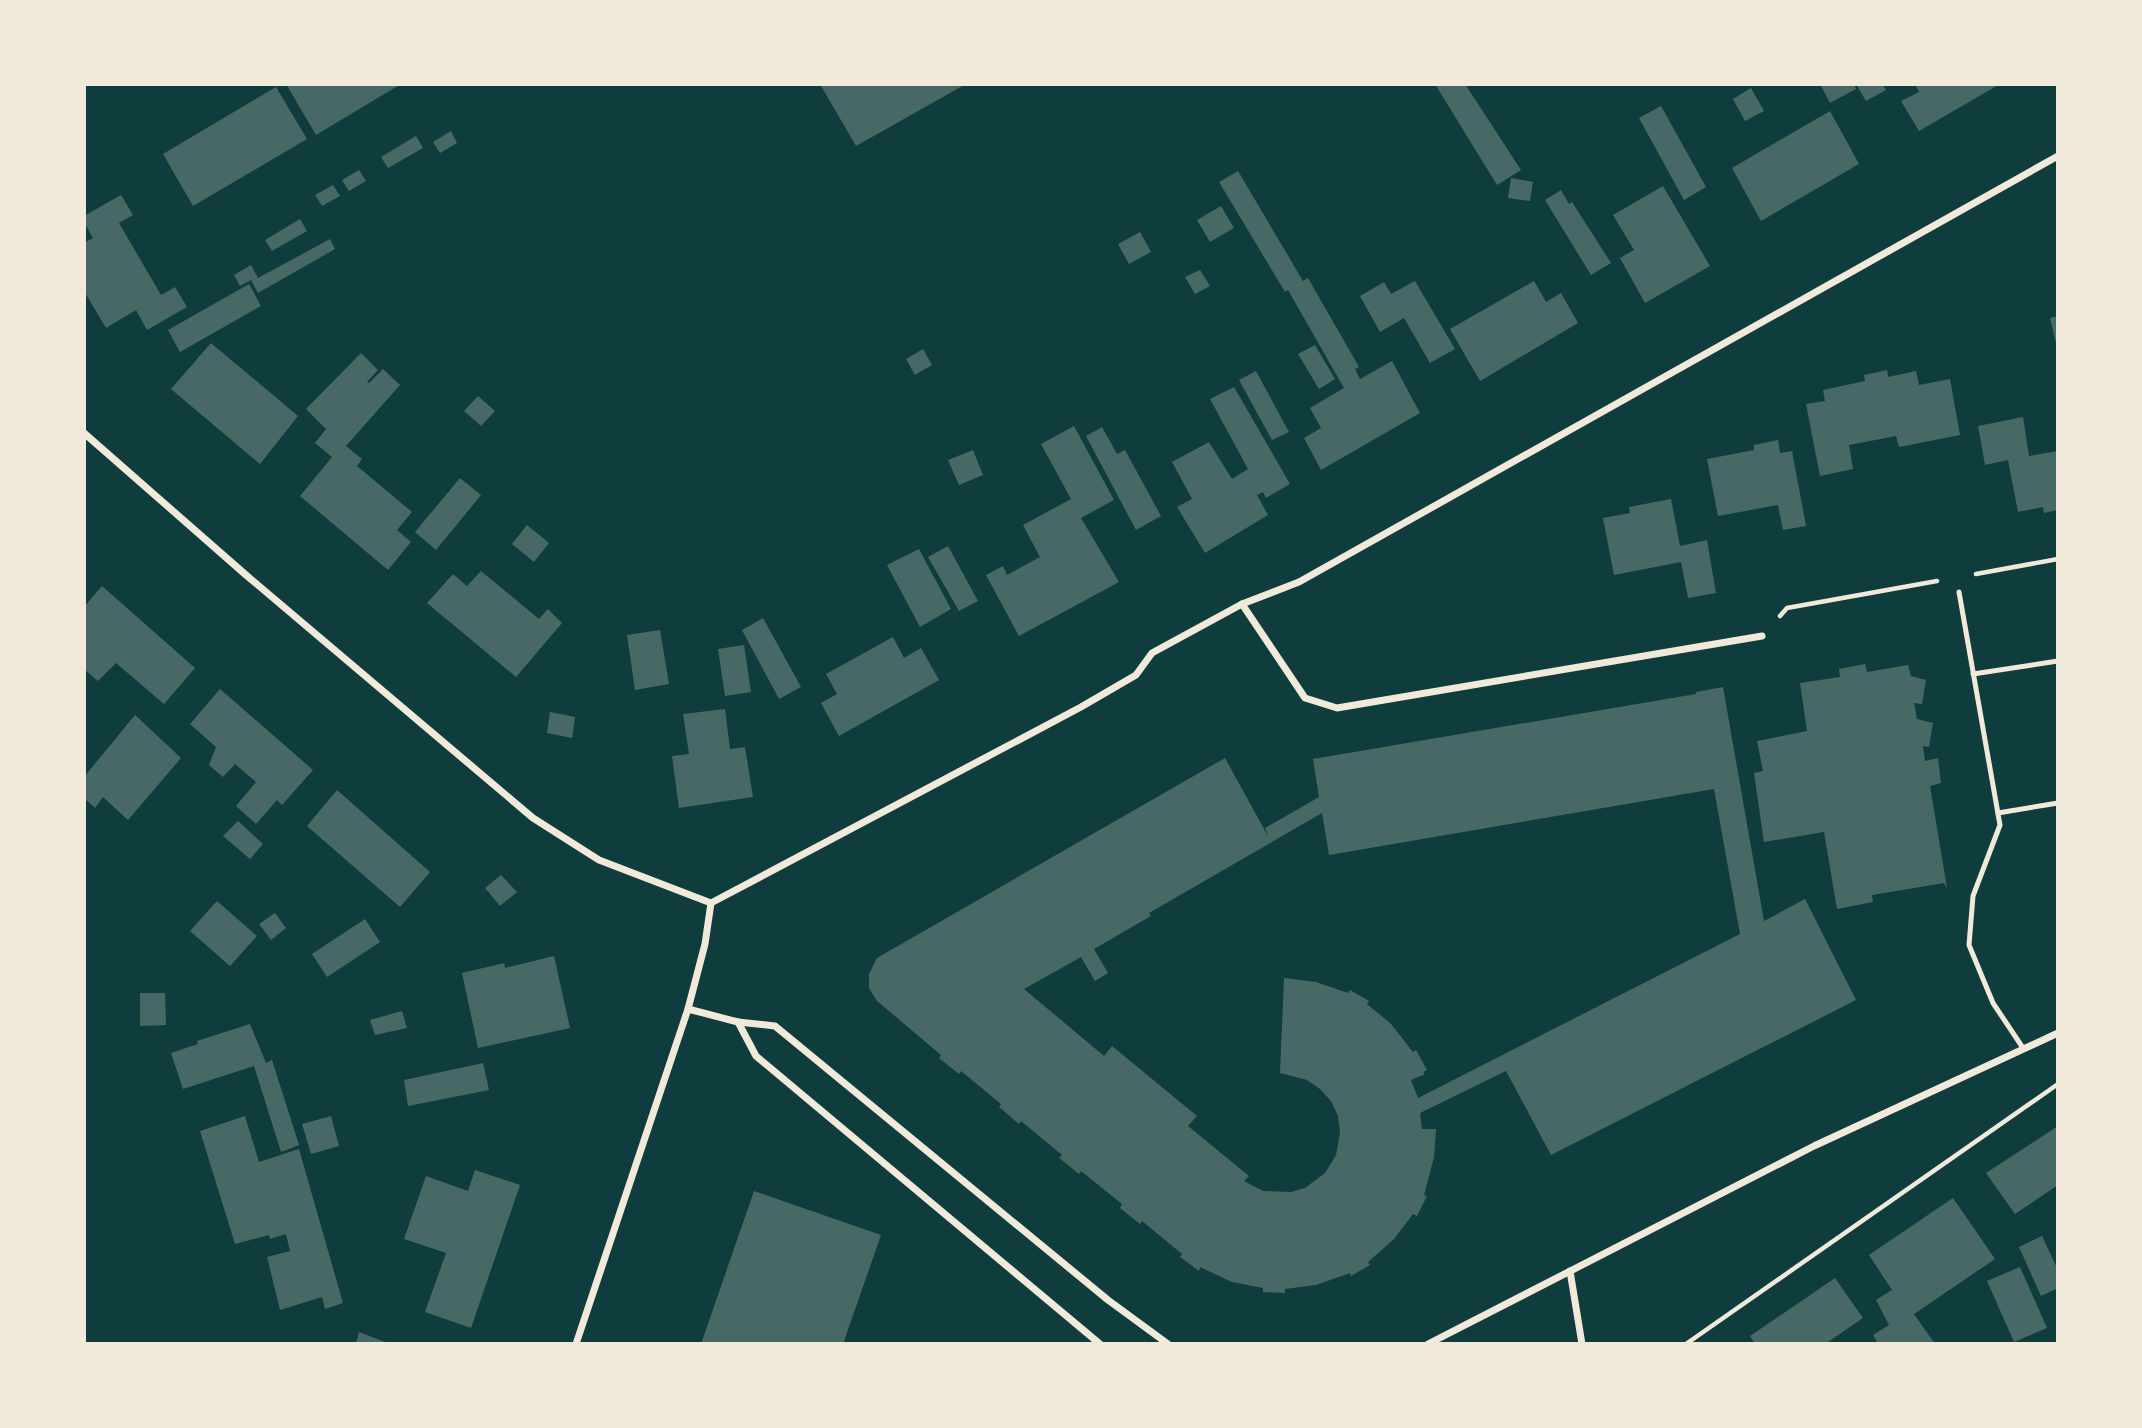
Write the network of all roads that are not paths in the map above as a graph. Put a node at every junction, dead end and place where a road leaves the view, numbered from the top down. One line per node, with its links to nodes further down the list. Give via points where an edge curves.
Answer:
1 (2058, 156): 4 (street, via 1299,582)
2 (84, 433): 10 (street, via 533,818 598,860)
3 (1959, 592): 7 (lane)
4 (1242, 604): 5 (street, via 1305,698 1337,708); 10 (street, via 1152,653 1136,675 1081,707)
5 (1762, 636)
6 (2058, 661): 7 (lane)
7 (1973, 674): 9 (lane)
8 (2058, 803): 9 (lane)
9 (1998, 813): 14 (lane, via 2000,825 1973,896 1969,945 1993,1003)
10 (711, 903): 11 (street)
11 (688, 1009): 12 (street); 16 (street)
12 (738, 1022): 17 (street, via 756,1056); 18 (street, via 775,1026 1108,1300)
13 (2058, 1033): 14 (street)
14 (2023, 1048): 15 (street, via 1814,1146)
15 (1570, 1271): 19 (street); 20 (street)
16 (576, 1344)
17 (1100, 1344)
18 (1168, 1344)
19 (1428, 1344)
20 (1582, 1344)

